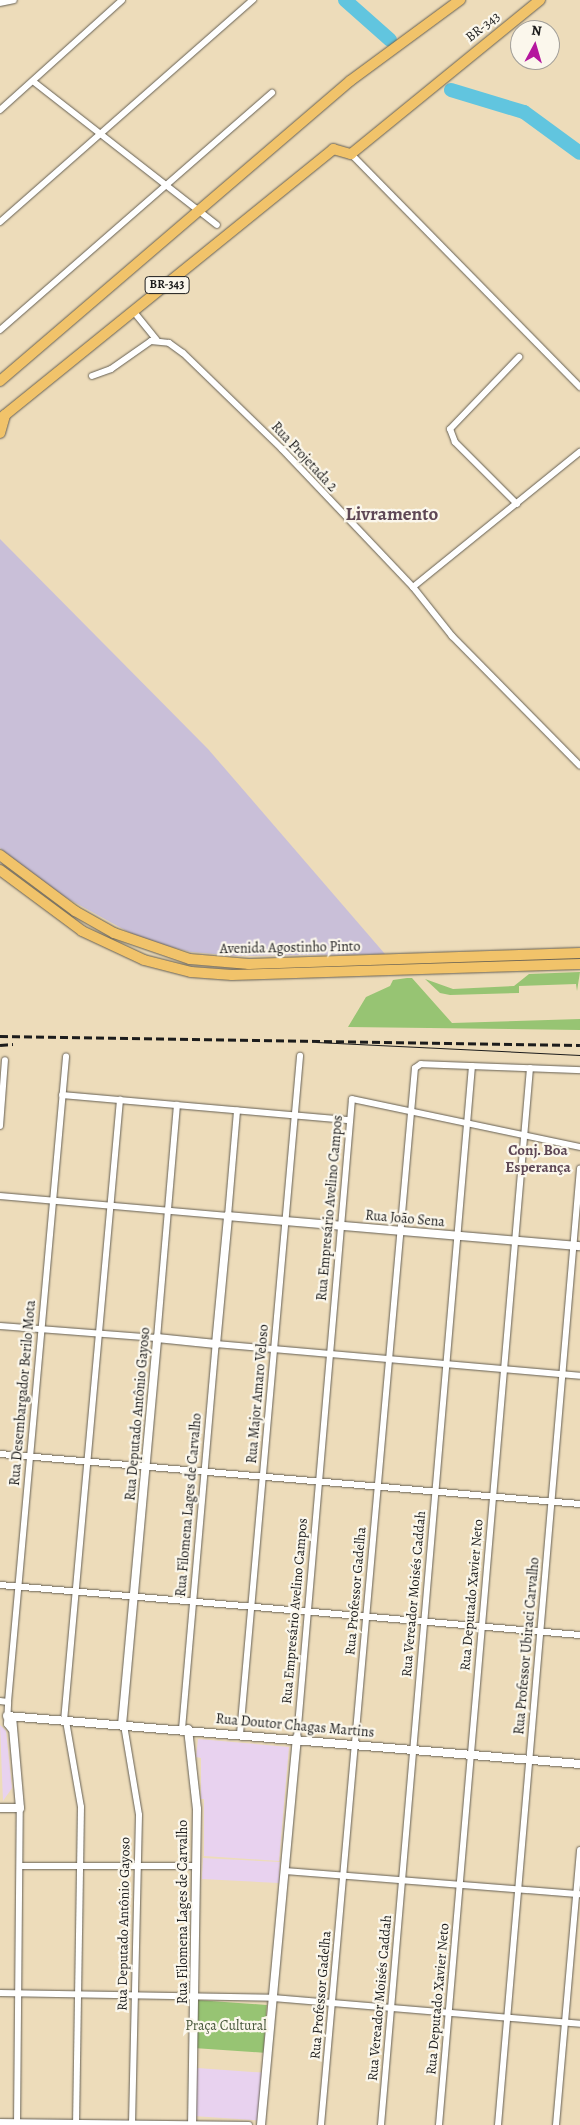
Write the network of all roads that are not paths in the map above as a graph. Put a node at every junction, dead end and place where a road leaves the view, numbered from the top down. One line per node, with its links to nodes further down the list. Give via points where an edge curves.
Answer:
1 (14, 0): 6 (street)
2 (122, 0): 7 (street)
3 (253, 0): 10 (street)
4 (460, 0): 13 (main road, BR-343, via 406,38)
5 (540, 0): 11 (main road, BR-343)
6 (0, 3)
7 (34, 82): 9 (street); 10 (street)
8 (272, 93): 12 (street)
9 (0, 110)
10 (100, 132): 12 (street); 14 (street)
11 (351, 154): 16 (main road, BR-343, via 333,149); 22 (street)
12 (165, 185): 13 (street); 17 (street)
13 (200, 212): 15 (street); 21 (main road, BR-343)
14 (0, 222)
15 (217, 225)
16 (134, 312): 18 (street); 23 (main road, BR-343)
17 (0, 330)
18 (157, 340): 20 (street); 27 (street, Rua Projetada 2, via 169,343 200,368)
19 (519, 357): 26 (street, via 450,429 455,442)
20 (92, 376)
21 (0, 381)
22 (580, 387)
23 (2, 417): 24 (main road)
24 (0, 433)
25 (580, 452): 26 (street)
26 (517, 504): 27 (street)
27 (412, 588): 28 (street, Rua Projetada 2, via 452,636)
28 (580, 766)
29 (0, 855): 31 (main road, Avenida Agostinho Pinto, via 67,906 114,933 190,959 249,964)
30 (0, 870): 32 (main road, Avenida Agostinho Pinto, via 82,931 144,960 191,972 232,975)
31 (580, 953)
32 (580, 964)
33 (300, 1056): 44 (street, Rua Major Amaro Veloso)
34 (66, 1057): 39 (street, Rua Desembargador Berilo Mota)
35 (6, 1060): 47 (street)
36 (472, 1066): 37 (street); 43 (street, Rua Professor Gadelha, via 421,1064 414,1072); 46 (street, Rua Vereador Moisés Caddah)
37 (530, 1068): 38 (street); 48 (street, Rua Deputado Xavier Neto)
38 (580, 1070)
39 (62, 1095): 40 (street); 52 (street, Rua Desembargador Berilo Mota)
40 (120, 1100): 41 (street); 53 (street)
41 (177, 1105): 42 (street); 54 (street, Rua Deputado Antônio Gayoso)
42 (237, 1110): 44 (street); 55 (street)
43 (410, 1112): 45 (street, Rua Empresário Avelino Campos, via 352,1099); 46 (street); 58 (street, Rua Professor Gadelha)
44 (295, 1116): 45 (street); 56 (street, Rua Major Amaro Veloso)
45 (350, 1120): 57 (street, Rua Empresário Avelino Campos)
46 (467, 1123): 48 (street); 59 (street, Rua Vereador Moisés Caddah)
47 (0, 1126)
48 (524, 1136): 49 (street); 60 (street, Rua Deputado Xavier Neto)
49 (580, 1147)
50 (580, 1169): 61 (street, Rua Professor Ubiraci Carvalho)
51 (0, 1196): 52 (street)
52 (53, 1201): 53 (street); 63 (street, Rua Desembargador Berilo Mota)
53 (110, 1207): 54 (street); 64 (street)
54 (169, 1211): 55 (street); 65 (street, Rua Deputado Antônio Gayoso)
55 (228, 1216): 56 (street, Rua João Sena); 66 (street)
56 (286, 1221): 57 (street, Rua João Sena); 67 (street, Rua Major Amaro Veloso)
57 (341, 1226): 58 (street, Rua João Sena); 68 (street, Rua Empresário Avelino Campos)
58 (401, 1231): 59 (street, Rua João Sena); 69 (street, Rua Professor Gadelha)
59 (457, 1236): 60 (street, Rua João Sena); 70 (street, Rua Vereador Moisés Caddah)
60 (516, 1241): 61 (street, Rua João Sena); 71 (street, Rua Deputado Xavier Neto)
61 (577, 1246): 72 (street, Rua Professor Ubiraci Carvalho)
62 (0, 1326): 63 (street)
63 (41, 1329): 64 (street); 75 (street, Rua Desembargador Berilo Mota)
64 (99, 1333): 65 (street); 76 (street)
65 (157, 1338): 66 (street); 77 (street, Rua Deputado Antônio Gayoso)
66 (216, 1344): 67 (street); 78 (street, Rua Filomena Lages de Carvalho)
67 (274, 1349): 68 (street); 79 (street, Rua Major Amaro Veloso)
68 (330, 1354): 69 (street); 80 (street, Rua Empresário Avelino Campos)
69 (389, 1359): 70 (street); 81 (street, Rua Professor Gadelha)
70 (446, 1364): 71 (street); 82 (street, Rua Vereador Moisés Caddah)
71 (504, 1369): 72 (street); 83 (street, Rua Deputado Xavier Neto)
72 (562, 1374): 73 (street); 84 (street, Rua Professor Ubiraci Carvalho)
73 (580, 1376)
74 (0, 1454): 75 (street)
75 (30, 1456): 76 (street); 87 (street, Rua Desembargador Berilo Mota)
76 (88, 1461): 77 (street); 88 (street)
77 (147, 1466): 78 (street); 89 (street, Rua Deputado Antônio Gayoso)
78 (205, 1471): 79 (street); 90 (street, Rua Filomena Lages de Carvalho)
79 (263, 1477): 80 (street); 91 (street, Rua Major Amaro Veloso)
80 (318, 1482): 81 (street); 92 (street, Rua Empresário Avelino Campos)
81 (378, 1487): 82 (street); 93 (street, Rua Professor Gadelha)
82 (436, 1491): 83 (street); 94 (street, Rua Vereador Moisés Caddah)
83 (494, 1496): 84 (street); 95 (street, Rua Deputado Xavier Neto)
84 (552, 1501): 85 (street); 96 (street, Rua Professor Ubiraci Carvalho)
85 (580, 1504)
86 (0, 1585): 87 (street)
87 (18, 1587): 88 (street); 99 (street, Rua Desembargador Berilo Mota)
88 (76, 1592): 89 (street); 101 (street)
89 (135, 1596): 90 (street); 102 (street, Rua Deputado Antônio Gayoso)
90 (192, 1602): 91 (street); 103 (street, Rua Filomena Lages de Carvalho)
91 (252, 1607): 92 (street); 104 (street, Rua Major Amaro Veloso)
92 (308, 1612): 93 (street); 105 (street, Rua Empresário Avelino Campos)
93 (366, 1616): 94 (street); 106 (street, Rua Professor Gadelha)
94 (424, 1622): 95 (street); 107 (street, Rua Vereador Moisés Caddah)
95 (482, 1627): 96 (street); 108 (street, Rua Deputado Xavier Neto)
96 (540, 1632): 97 (street); 109 (street, Rua Professor Ubiraci Carvalho)
97 (580, 1635)
98 (0, 1701): 99 (street)
99 (8, 1702): 100 (street, Rua Desembargador Berilo Mota)
100 (10, 1717): 101 (street, Rua Doutor Chagas Martins); 111 (street, Rua Desembargador Berilo Mota)
101 (65, 1721): 102 (street, Rua Doutor Chagas Martins); 116 (street, via 81,1807)
102 (123, 1725): 103 (street, Rua Doutor Chagas Martins); 118 (street, Rua Deputado Antônio Gayoso, via 137,1796)
103 (185, 1729): 104 (street, Rua Doutor Chagas Martins); 117 (street, Rua Filomena Lages de Carvalho, via 197,1809)
104 (240, 1734): 105 (street, Rua Doutor Chagas Martins)
105 (297, 1738): 106 (street, Rua Doutor Chagas Martins); 119 (street, Rua Empresário Avelino Campos)
106 (356, 1744): 107 (street, Rua Doutor Chagas Martins); 120 (street, Rua Professor Gadelha)
107 (414, 1749): 108 (street, Rua Doutor Chagas Martins); 121 (street, Rua Vereador Moisés Caddah)
108 (471, 1755): 109 (street, Rua Doutor Chagas Martins); 122 (street, Rua Deputado Xavier Neto)
109 (530, 1759): 110 (street, Rua Doutor Chagas Martins); 123 (street, Rua Professor Ubiraci Carvalho)
110 (580, 1764)
111 (18, 1790): 112 (street); 113 (street, Rua Desembargador Berilo Mota)
112 (3, 1808): 113 (street)
113 (20, 1808): 115 (street)
114 (580, 1850): 124 (street)
115 (20, 1866): 116 (street); 126 (street)
116 (79, 1866): 118 (street); 127 (street)
117 (196, 1866): 118 (street); 129 (street, Rua Filomena Lages de Carvalho)
118 (138, 1867): 128 (street, Rua Deputado Antônio Gayoso)
119 (285, 1871): 120 (street); 130 (street, Rua Empresário Avelino Campos)
120 (344, 1874): 121 (street); 131 (street, Rua Professor Gadelha)
121 (402, 1879): 122 (street); 132 (street, Rua Vereador Moisés Caddah)
122 (460, 1884): 123 (street); 133 (street, Rua Deputado Xavier Neto)
123 (518, 1890): 124 (street); 134 (street, Rua Professor Ubiraci Carvalho)
124 (578, 1894): 135 (street)
125 (0, 1993): 126 (street)
126 (18, 1993): 127 (street); 138 (street)
127 (78, 1994): 128 (street); 139 (street)
128 (136, 1994): 129 (street); 140 (street, Rua Deputado Antônio Gayoso)
129 (195, 1994): 130 (street); 141 (street, Rua Filomena Lages de Carvalho)
130 (274, 1998): 131 (street); 143 (street, Rua Empresário Avelino Campos)
131 (333, 2002): 132 (street); 144 (street, Rua Professor Gadelha)
132 (392, 2007): 133 (street); 145 (street, Rua Vereador Moisés Caddah)
133 (449, 2013): 134 (street); 146 (street, Rua Deputado Xavier Neto)
134 (507, 2017): 135 (street); 147 (street, Rua Professor Ubiraci Carvalho)
135 (565, 2023): 136 (street); 148 (street)
136 (580, 2024)
137 (0, 2122): 138 (street)
138 (17, 2123): 139 (street)
139 (76, 2124): 140 (street)
140 (132, 2124): 141 (street)
141 (192, 2124): 142 (street)
142 (249, 2125)
143 (261, 2125)
144 (321, 2125)
145 (381, 2125)
146 (439, 2125)
147 (498, 2125)
148 (556, 2125)

